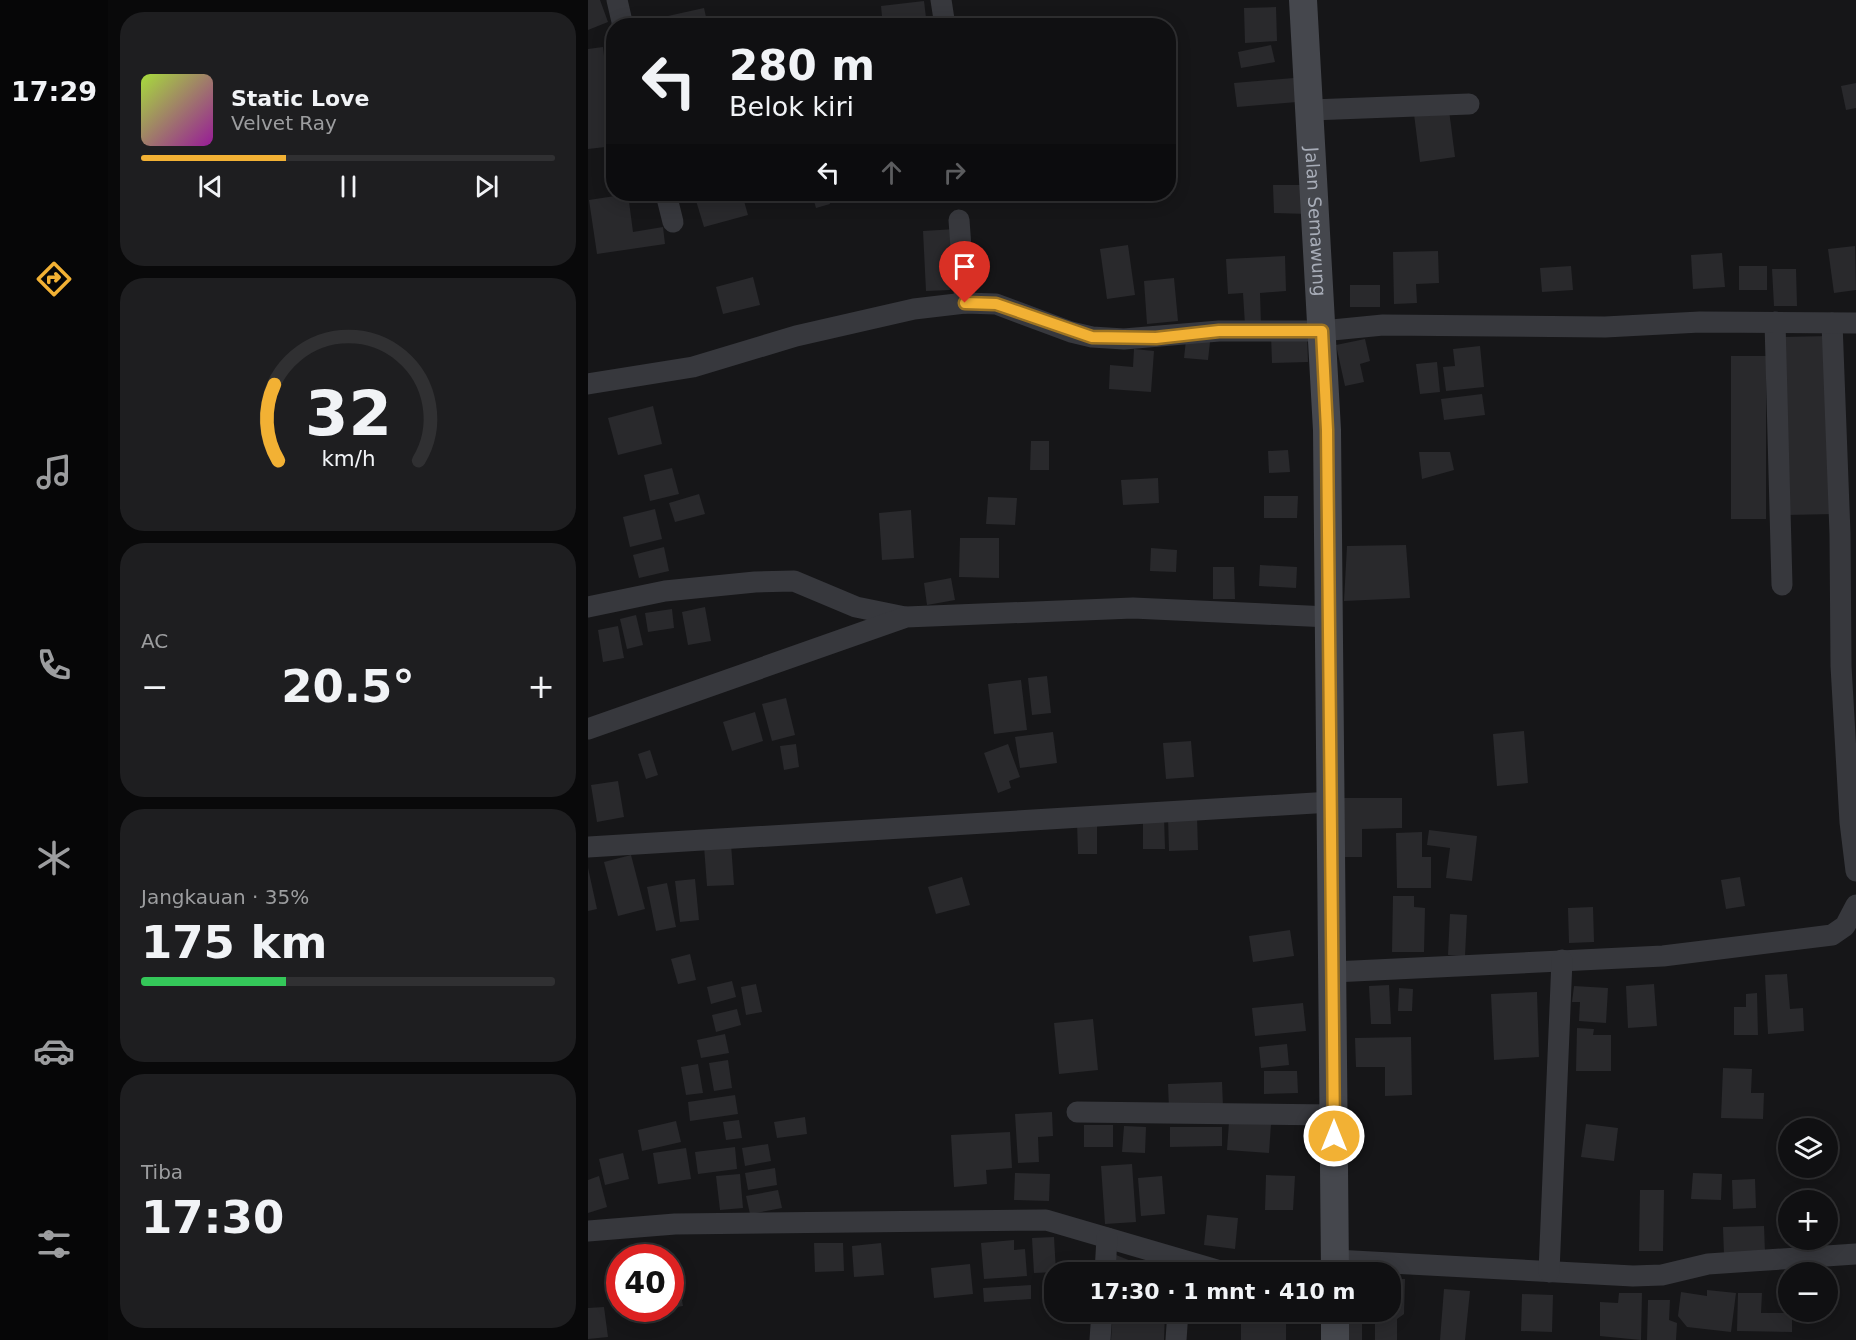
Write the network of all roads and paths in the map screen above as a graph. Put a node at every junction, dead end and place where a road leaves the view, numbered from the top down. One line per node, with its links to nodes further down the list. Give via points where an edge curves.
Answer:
1 (617, 0): 4 (street)
2 (941, 0): 5 (street)
3 (1303, 0): 7 (street, Jalan Semawung)
4 (621, 18)
5 (944, 18)
6 (1469, 104): 7 (street)
7 (1311, 110): 15 (street, Jalan Semawung)
8 (668, 201): 10 (street)
9 (959, 220): 11 (street)
10 (673, 222)
11 (965, 303): 15 (street, via 996,304 1092,337); 16 (street, via 914,309 796,336 693,367)
12 (1775, 322): 13 (street); 15 (street, via 1605,327 1383,325); 17 (street)
13 (1832, 323): 14 (street); 24 (street, via 1841,666)
14 (1856, 323)
15 (1322, 331): 20 (street, Jalan Semawung)
16 (588, 384)
17 (1782, 585)
18 (588, 607): 19 (street, via 665,591 794,581 856,606)
19 (906, 617): 20 (street, via 1133,608); 21 (street)
20 (1329, 617): 22 (street, Jalan Semawung)
21 (588, 729)
22 (1331, 802): 23 (street); 27 (street, Jalan Semawung)
23 (588, 847)
24 (1856, 871)
25 (1856, 905): 26 (street, via 1845,926 1832,935 1663,956)
26 (1562, 960): 27 (street); 37 (street)
27 (1333, 972): 29 (street, Jalan Semawung)
28 (1077, 1112): 29 (street)
29 (1334, 1115): 35 (street, Jalan Semawung)
30 (588, 1231): 31 (street, via 675,1224 1029,1219 1055,1222)
31 (1107, 1238): 33 (street); 34 (street)
32 (1856, 1254): 37 (street, via 1708,1264 1654,1275)
33 (1106, 1262)
34 (1170, 1262)
35 (1335, 1262)
36 (1401, 1268): 37 (street)
37 (1549, 1272)
38 (1101, 1322): 41 (street)
39 (1177, 1322): 42 (street)
40 (1335, 1322): 43 (street)
41 (1100, 1340)
42 (1176, 1340)
43 (1335, 1340)

